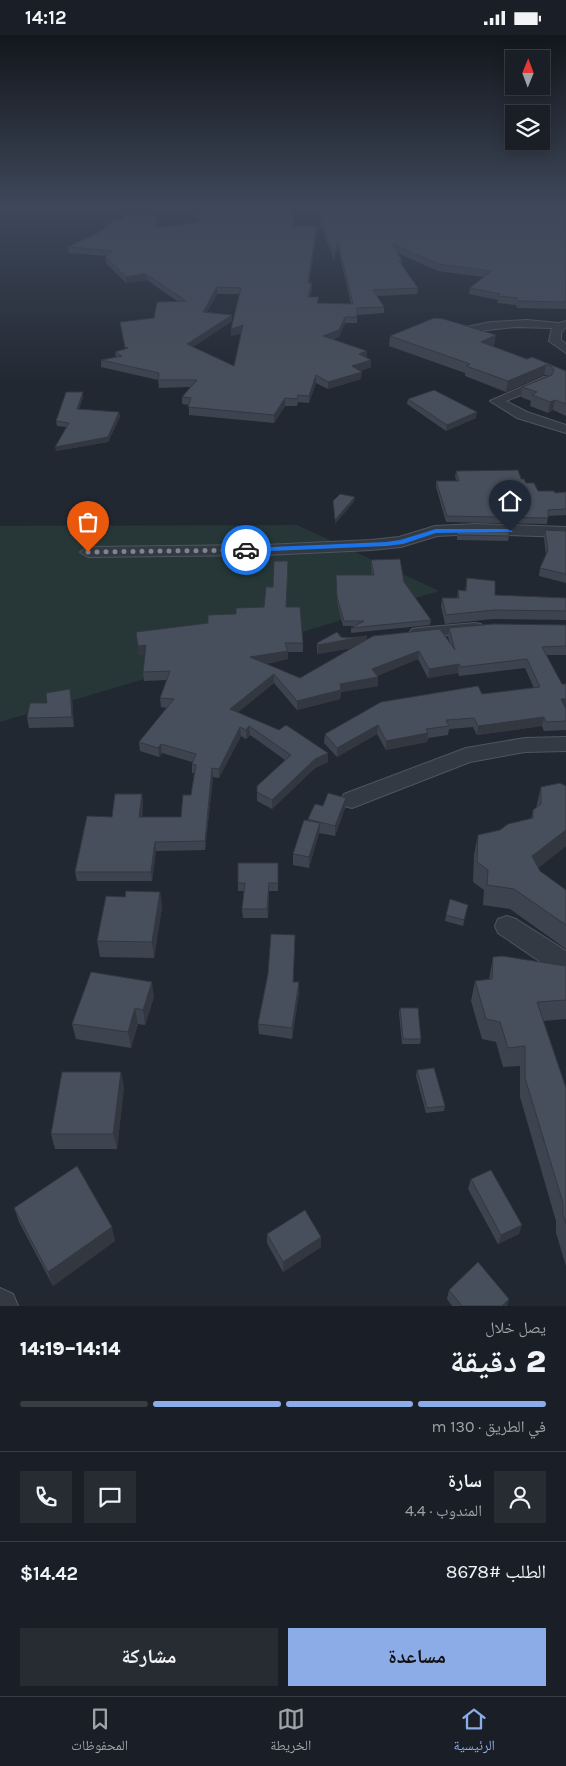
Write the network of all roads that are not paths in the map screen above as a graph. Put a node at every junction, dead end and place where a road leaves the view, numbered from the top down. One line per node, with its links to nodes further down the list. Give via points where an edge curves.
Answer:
1 (563, 325): 2 (street, via 542,323); 3 (street, via 555,333 555,341)
2 (470, 329)
3 (566, 350)
4 (545, 381): 5 (street, via 496,401 522,415)
5 (566, 429)
6 (566, 532): 7 (street, via 476,529 436,531 401,542 371,545)
7 (88, 552)
8 (493, 627): 9 (street)
9 (405, 635)
10 (566, 744): 11 (street, via 525,745 466,755)
11 (352, 800)
12 (508, 926): 13 (street)
13 (566, 965)

